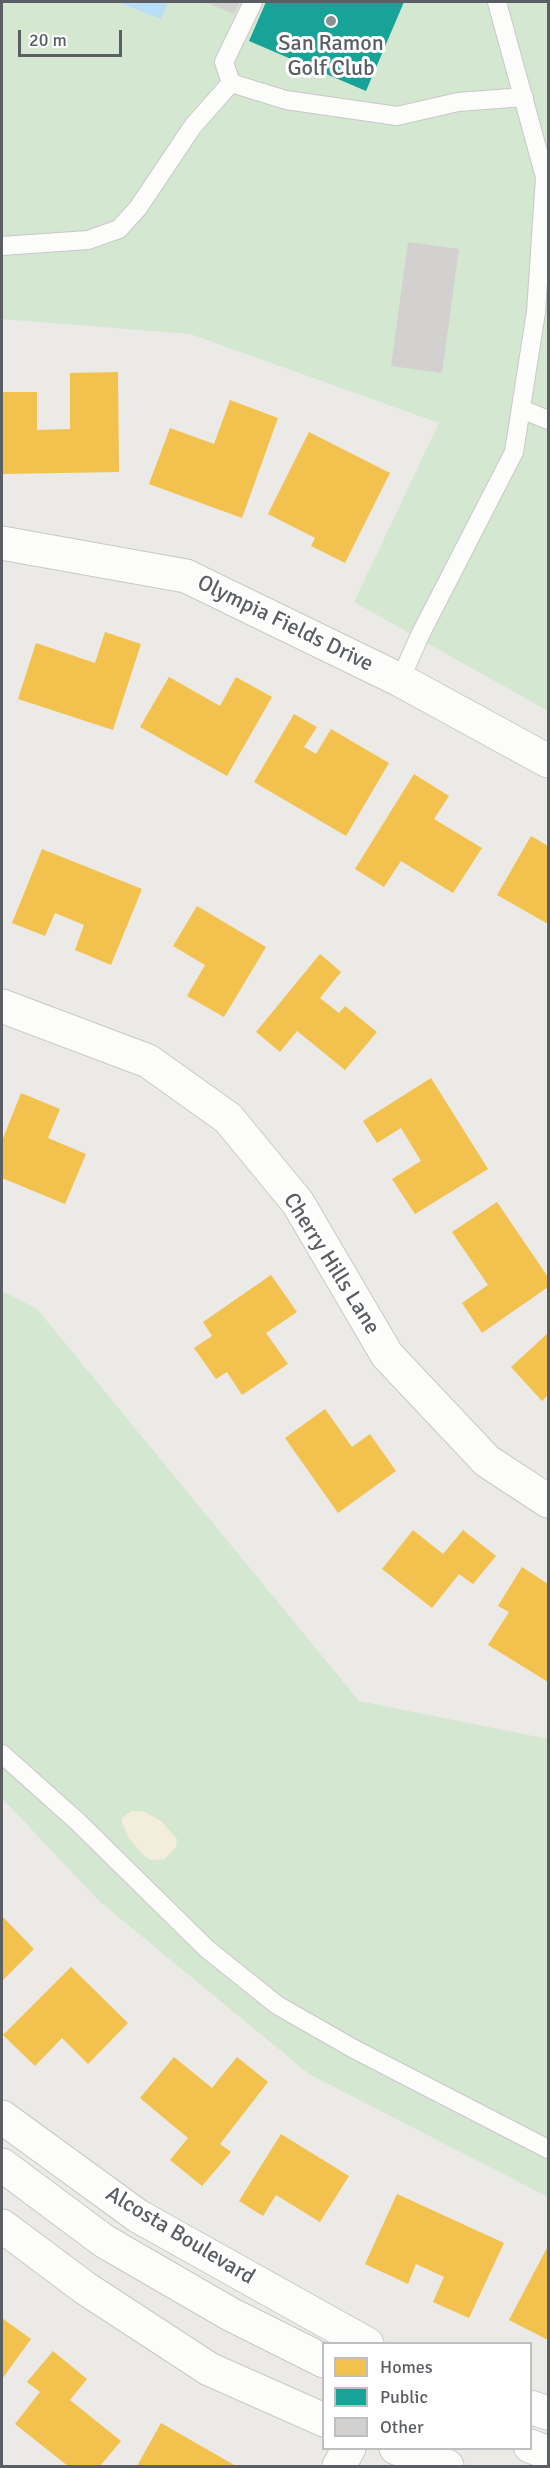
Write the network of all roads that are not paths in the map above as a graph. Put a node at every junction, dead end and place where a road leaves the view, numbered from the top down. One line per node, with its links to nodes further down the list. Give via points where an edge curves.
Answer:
1 (254, 2): 3 (lane, via 224,62)
2 (498, 2): 4 (lane)
3 (231, 83): 4 (lane, via 285,100 397,116 458,102); 6 (lane, via 193,126 119,230 88,240)
4 (524, 98): 5 (lane)
5 (547, 177): 7 (lane, via 536,312)
6 (2, 246)
7 (521, 409): 8 (lane); 10 (lane, via 514,452)
8 (549, 420)
9 (2, 543): 10 (street, Olympia Fields Drive, via 186,576)
10 (400, 680): 11 (street, Olympia Fields Drive)
11 (549, 761)
12 (2, 1006): 13 (street, Cherry Hills Lane, via 148,1061 228,1118 298,1203 387,1355 487,1461)
13 (549, 1501)
14 (2, 1754): 16 (lane, via 78,1822 207,1949 277,2005)
15 (2, 2117): 19 (street, Alcosta Boulevard, via 138,2216)
16 (549, 2149)
17 (2, 2165): 20 (street, Alcosta Boulevard, via 104,2241 230,2314)
18 (2, 2226): 23 (street, via 85,2288 209,2369)
19 (365, 2342)
20 (322, 2360)
21 (532, 2407): 22 (street)
22 (549, 2413)
23 (322, 2419)
24 (532, 2446): 27 (street)
25 (348, 2450): 28 (street)
26 (402, 2450): 29 (street)
27 (549, 2453)
28 (339, 2466)
29 (447, 2466)

